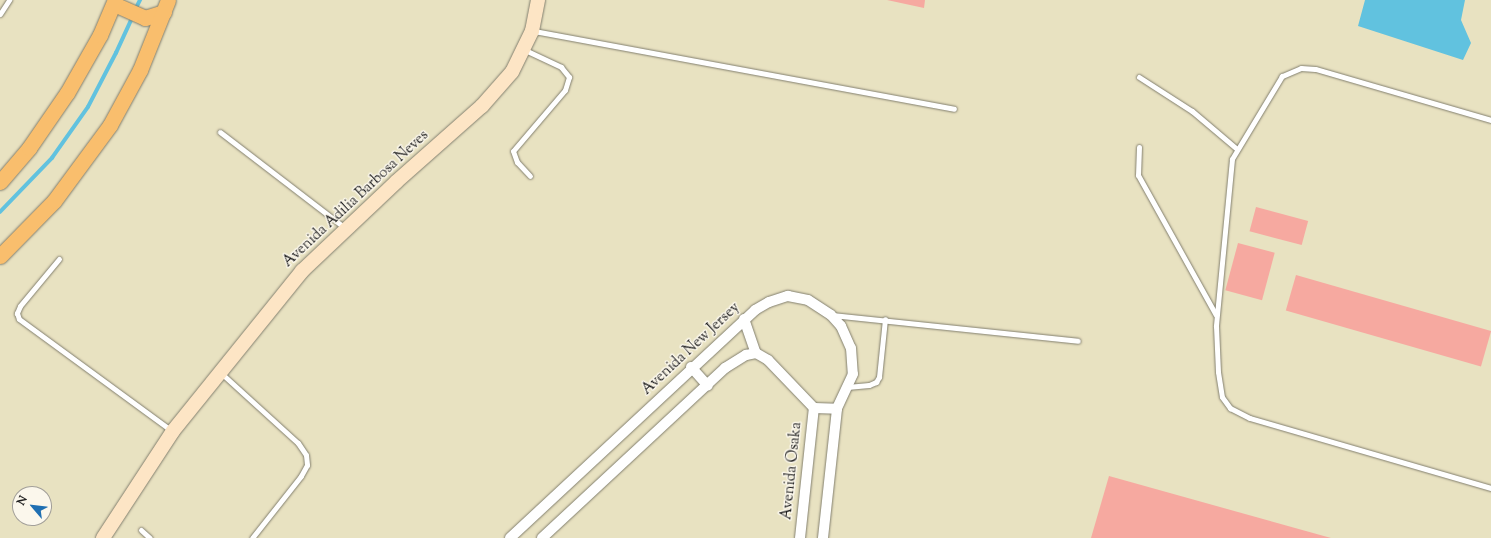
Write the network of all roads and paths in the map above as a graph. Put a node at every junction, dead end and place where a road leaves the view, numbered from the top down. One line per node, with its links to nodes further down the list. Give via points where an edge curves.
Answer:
1 (8, 0): 5 (lane)
2 (538, 0): 6 (street, Avenida Adilia Barbosa Neves)
3 (115, 3): 4 (main road, via 145,18); 15 (main road, via 67,94 29,148)
4 (166, 6): 17 (main road, via 129,91 92,152 54,201)
5 (0, 14)
6 (532, 31): 7 (street, Avenida Adilia Barbosa Neves); 9 (lane)
7 (524, 49): 14 (lane, via 561,67 569,77 565,90 513,151 517,162); 16 (street, Avenida Adilia Barbosa Neves, via 512,72 482,106)
8 (1139, 77): 13 (lane, via 1192,111)
9 (954, 109)
10 (1491, 120): 13 (lane, via 1315,69 1301,68 1282,76 1276,83)
11 (220, 132): 16 (lane)
12 (1139, 147): 20 (lane, via 1138,175)
13 (1237, 149): 20 (lane, via 1229,176 1227,227)
14 (530, 176)
15 (0, 182)
16 (346, 228): 26 (street, Avenida Adilia Barbosa Neves, via 302,270)
17 (0, 256)
18 (59, 259): 31 (lane, via 20,306 17,313 19,319)
19 (831, 315): 21 (street, Avenida New Jersey, via 808,300 788,296 769,302); 22 (lane); 28 (street, Avenida New Jersey, via 841,326 851,348 853,374)
20 (1217, 315): 32 (lane, via 1218,372 1222,396 1230,408 1250,418)
21 (744, 319): 24 (street); 25 (street, Avenida New Jersey)
22 (884, 319): 23 (lane); 28 (lane, via 880,377 869,385)
23 (1078, 341)
24 (756, 353): 27 (street, via 725,368); 29 (street, via 768,360)
25 (691, 367): 27 (street); 37 (street, Avenida New Jersey)
26 (219, 371): 31 (street, Avenida Adilia Barbosa Neves); 36 (lane, via 298,443 306,455 307,465 301,476)
27 (708, 386): 38 (street)
28 (847, 387): 30 (street, Avenida New Jersey)
29 (814, 408): 30 (street); 39 (street, Avenida Osaka)
30 (837, 409): 40 (street)
31 (173, 432): 34 (street, Avenida Adilia Barbosa Neves)
32 (1491, 488)
33 (141, 530): 35 (lane)
34 (103, 538)
35 (150, 538)
36 (252, 538)
37 (510, 538)
38 (542, 538)
39 (800, 538)
40 (823, 538)

